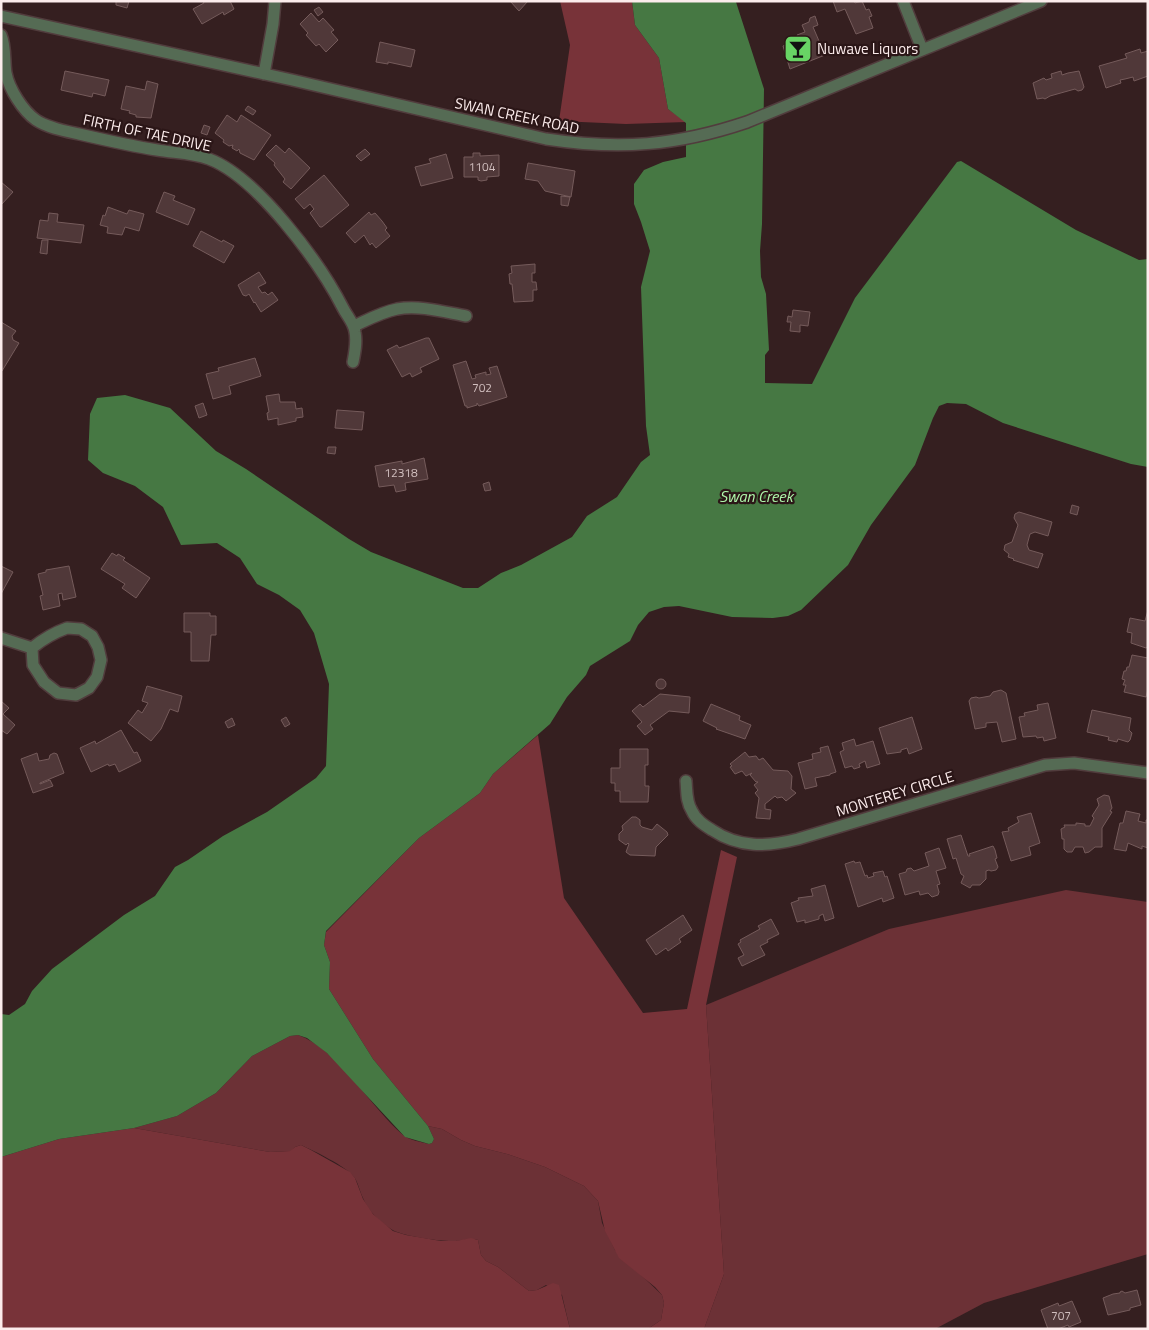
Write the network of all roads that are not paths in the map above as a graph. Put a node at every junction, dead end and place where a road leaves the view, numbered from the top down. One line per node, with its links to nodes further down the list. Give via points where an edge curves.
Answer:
1 (274, 1): 7 (street)
2 (903, 1): 6 (street)
3 (1041, 1): 6 (street, SWAN CREEK ROAD)
4 (1, 16): 7 (street, SWAN CREEK ROAD)
5 (1, 36): 9 (street, FIRTH OF TAE DRIVE, via 10,84 36,120 62,130 122,144 198,155 234,172 275,213 318,265)
6 (922, 49): 7 (street, SWAN CREEK ROAD, via 720,131 678,141 616,146 546,139)
7 (264, 74)
8 (466, 316): 9 (street, via 418,308 397,309)
9 (354, 326): 10 (street, FIRTH OF TAE DRIVE, via 356,347)
10 (353, 362)
11 (1, 638): 12 (street)
12 (32, 648): 12 (street, via 33,665 44,682 58,693 76,695 89,688 97,677 98,647 92,636 80,630 67,628 55,632)
13 (1148, 773): 14 (street, MONTEREY CIRCLE, via 1074,762 1039,766 798,840 765,845 734,842 703,824 688,802)
14 (686, 781)

